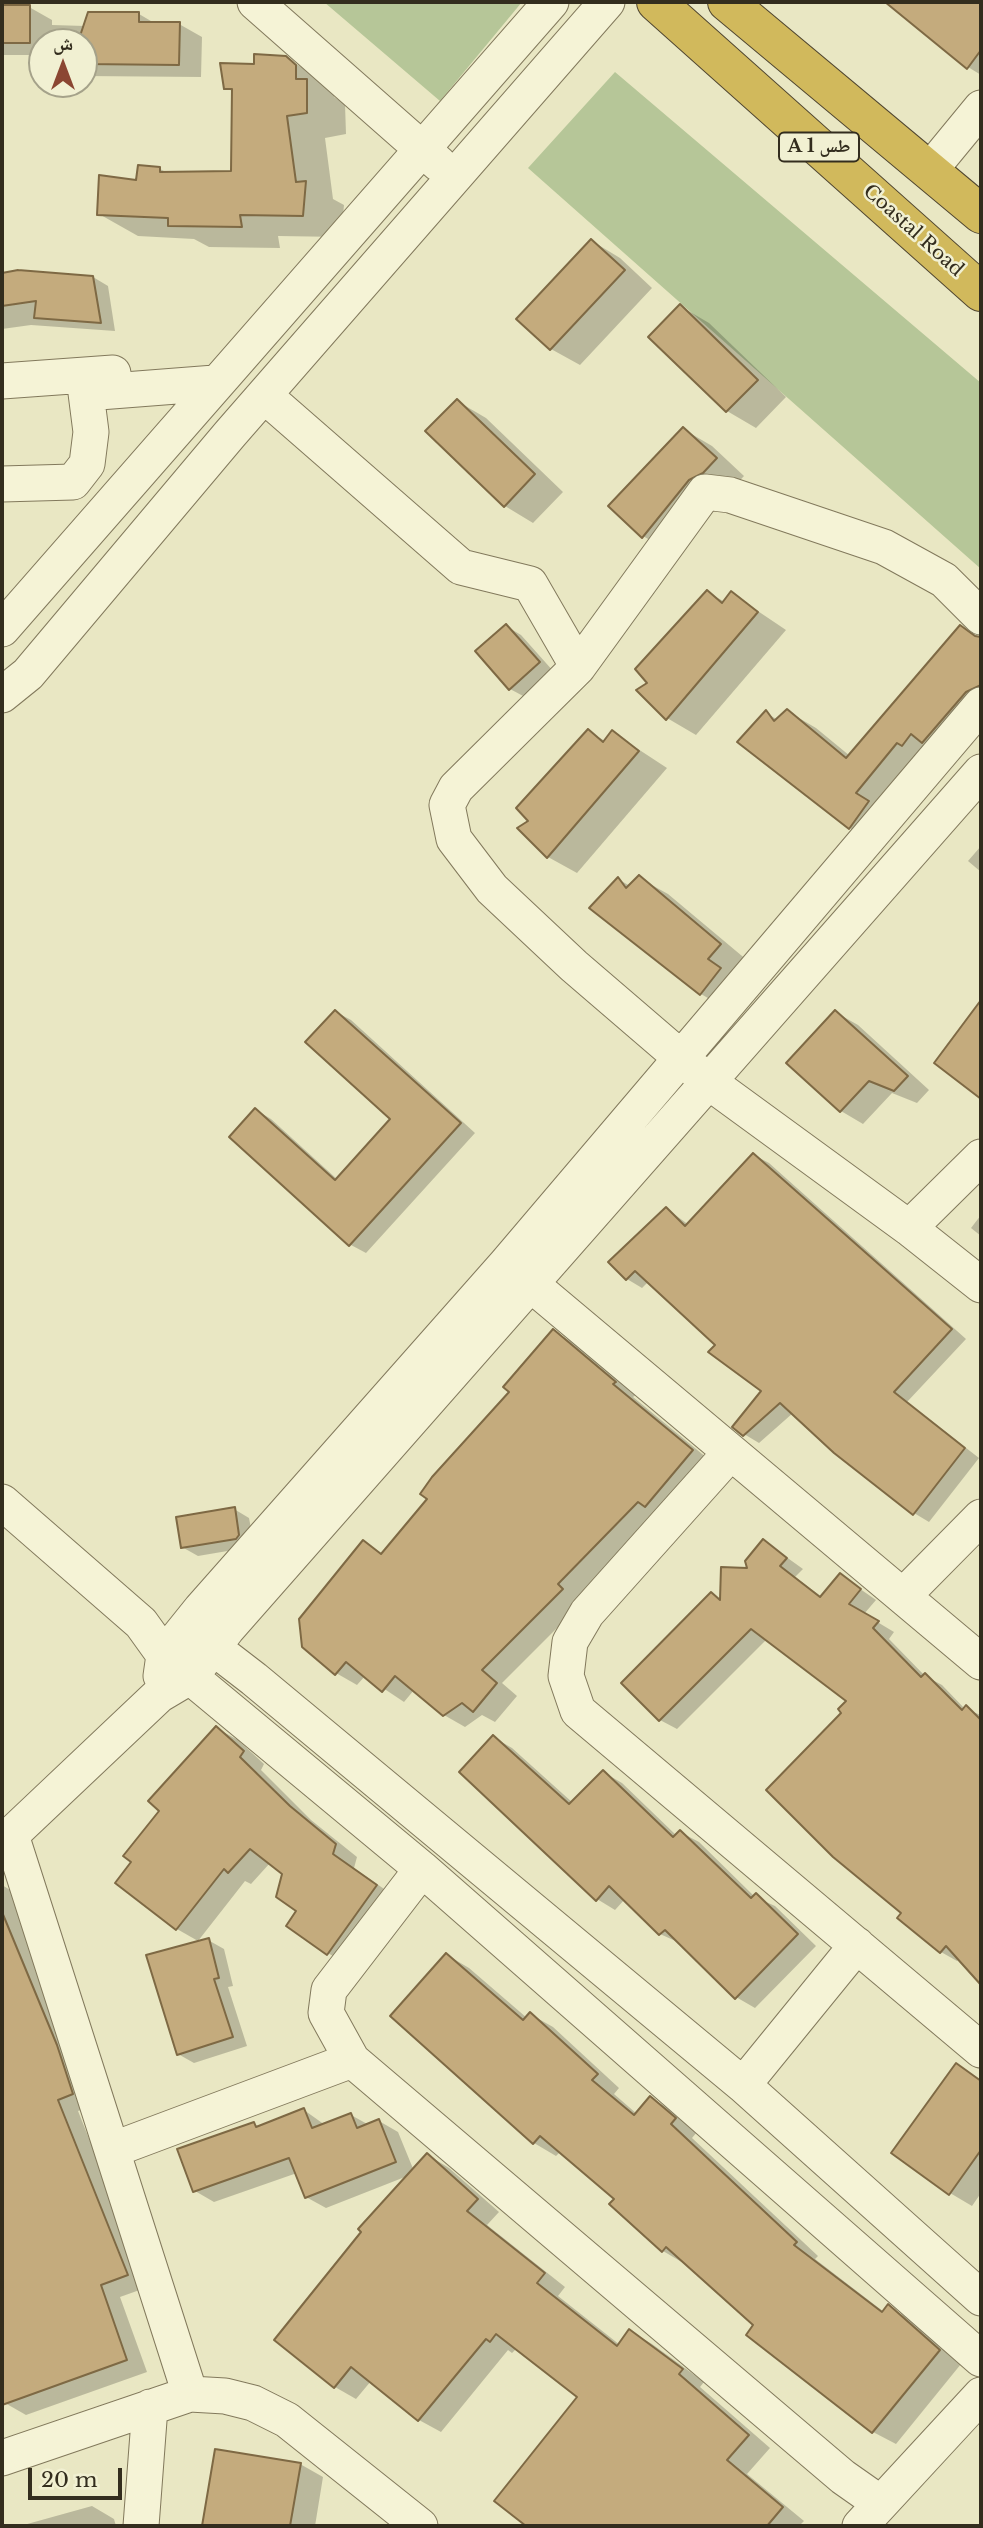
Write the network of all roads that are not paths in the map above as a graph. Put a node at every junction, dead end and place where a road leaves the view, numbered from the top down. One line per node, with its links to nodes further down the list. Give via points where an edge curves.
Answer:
1 (255, 2): 7 (street)
2 (551, 2): 7 (street)
3 (607, 2): 9 (street)
4 (656, 2): 11 (highway, Coastal Road / A 1 طس)
5 (727, 2): 8 (highway, A 1 طس)
6 (981, 107): 8 (street)
7 (421, 148): 9 (street); 13 (street)
8 (930, 170): 10 (highway, A 1 طس)
9 (455, 178): 14 (street)
10 (981, 214)
11 (981, 292)
12 (2, 381): 13 (street)
13 (214, 385): 15 (street); 16 (street, via 86,393 92,432 87,464 73,482); 18 (street)
14 (265, 396): 15 (street); 19 (street, via 461,567 530,584)
15 (230, 434): 20 (street, via 28,674)
16 (2, 484)
17 (981, 617): 19 (street, via 944,580 884,547 730,495 705,492)
18 (2, 629)
19 (578, 667): 25 (street, via 456,788 447,816 454,839 492,890 574,966)
20 (2, 695)
21 (981, 705): 23 (street)
22 (981, 772): 24 (street)
23 (764, 958): 24 (street); 25 (street)
24 (793, 983): 26 (street)
25 (682, 1055): 26 (street); 29 (street)
26 (709, 1082): 28 (street); 29 (street)
27 (981, 1157): 28 (street)
28 (909, 1228): 30 (street)
29 (519, 1274): 31 (street); 36 (street)
30 (981, 1285)
31 (731, 1452): 34 (street); 41 (street, via 587,1613 570,1642 566,1676 578,1710)
32 (2, 1502): 35 (street)
33 (981, 1517): 34 (street)
34 (903, 1596): 37 (street)
35 (141, 1623): 36 (street); 38 (street)
36 (200, 1637): 38 (street); 44 (street)
37 (981, 1662)
38 (177, 1665): 39 (street, via 159,1695); 40 (street)
39 (7, 1837): 45 (street)
40 (422, 1869): 43 (street, via 329,1990 326,2013); 47 (street)
41 (857, 1945): 42 (street); 44 (street)
42 (981, 2050)
43 (352, 2060): 45 (street); 52 (street, via 844,2477)
44 (743, 2085): 46 (street)
45 (112, 2150): 48 (street)
46 (981, 2298)
47 (981, 2359)
48 (190, 2394): 50 (street); 54 (street, via 253,2403 287,2420)
49 (981, 2395): 52 (street)
50 (150, 2407): 51 (street); 53 (street)
51 (2, 2458)
52 (870, 2515)
53 (141, 2526)
54 (420, 2526)

